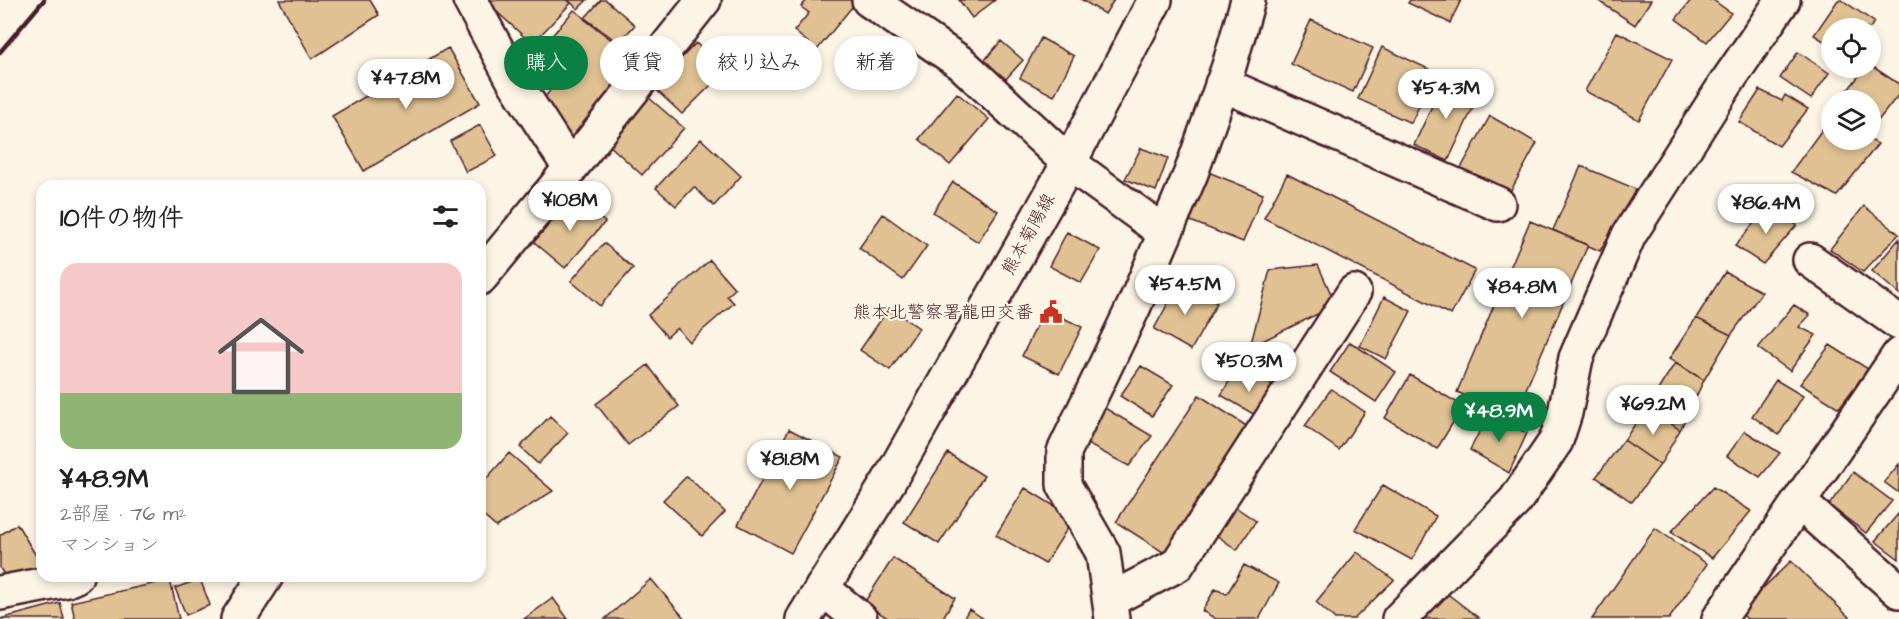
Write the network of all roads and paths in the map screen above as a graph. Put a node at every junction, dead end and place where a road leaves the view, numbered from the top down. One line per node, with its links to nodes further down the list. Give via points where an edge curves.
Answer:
1 (470, 0): 9 (street, via 514,81)
2 (704, 0): 9 (street)
3 (869, 0): 8 (street, via 961,63)
4 (1155, 0): 8 (street, 熊本菊陽線)
5 (1248, 0): 7 (street)
6 (1783, 0): 27 (street, via 1629,235 1576,358 1556,441 1515,501)
7 (1222, 84): 10 (street); 11 (street)
8 (1069, 163): 11 (street); 20 (street, 熊本菊陽線, via 889,481)
9 (570, 168): 13 (street)
10 (1498, 204)
11 (1165, 233): 23 (street, via 1064,452 1064,485 1103,553)
12 (1810, 260): 15 (street)
13 (486, 271)
14 (1354, 292): 23 (street, via 1177,565)
15 (1899, 323)
16 (1896, 365): 17 (street)
17 (1799, 502): 21 (street); 28 (street)
18 (57, 582): 22 (street)
19 (256, 582): 24 (street)
20 (822, 588): 25 (street, 熊本菊陽線); 26 (street)
21 (1899, 591)
22 (0, 593)
23 (1111, 610)
24 (238, 619)
25 (803, 619)
26 (860, 619)
27 (1399, 619)
28 (1719, 619)

